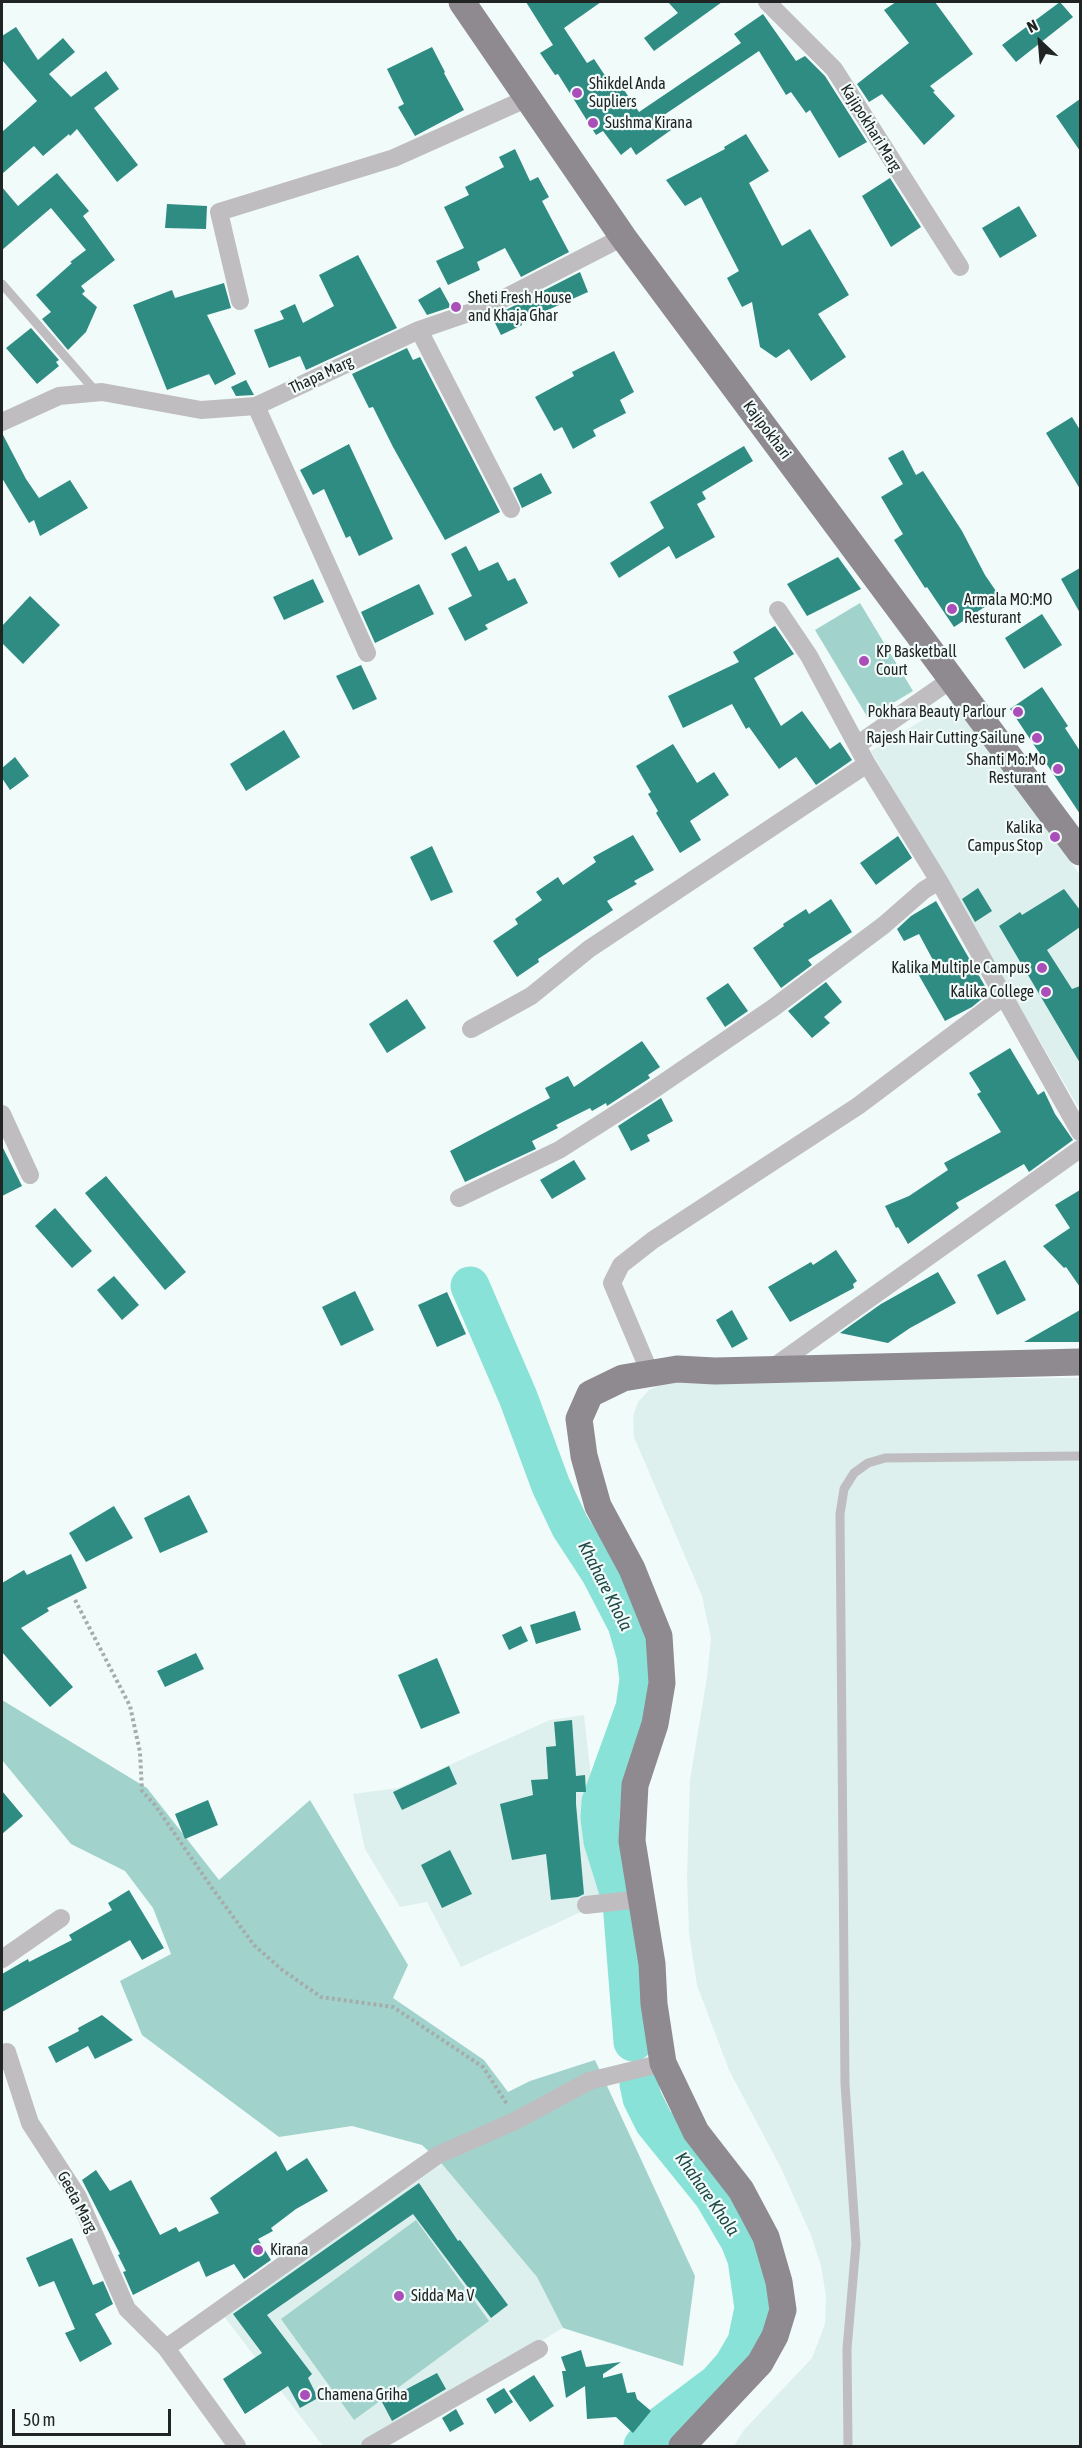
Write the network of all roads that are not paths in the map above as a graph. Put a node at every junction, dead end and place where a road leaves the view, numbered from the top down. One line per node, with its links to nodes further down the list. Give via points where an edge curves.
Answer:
1 (462, 2): 3 (main road, Kajipokhari)
2 (767, 2): 5 (street, Kajipokhari Marg, via 834,69)
3 (528, 98): 4 (main road, Kajipokhari); 7 (street, via 394,158 219,212)
4 (623, 237): 8 (street, Thapa Marg, via 489,306); 15 (main road, Kajipokhari)
5 (960, 267)
6 (2, 284): 9 (lane)
7 (240, 301)
8 (418, 330): 10 (street, Thapa Marg); 12 (street)
9 (97, 393): 10 (street, Thapa Marg, via 201,410); 11 (street, Thapa Marg, via 58,396)
10 (256, 405): 14 (street)
11 (2, 422)
12 (512, 509)
13 (778, 610): 16 (street, via 809,656)
14 (367, 653)
15 (951, 679): 16 (street); 18 (main road, Kajipokhari)
16 (857, 745): 17 (street)
17 (867, 764): 19 (street); 21 (street, via 589,949 531,996)
18 (1080, 852)
19 (939, 881): 20 (street); 26 (street, via 773,1008 646,1094 559,1150)
20 (1003, 998): 23 (street); 29 (street, via 858,1106 621,1265 612,1284)
21 (471, 1029)
22 (2, 1114): 25 (street)
23 (1080, 1132)
24 (1080, 1149): 28 (street)
25 (30, 1175)
26 (459, 1198)
27 (1080, 1362): 28 (main road)
28 (770, 1370): 29 (main road, via 677,1369)
29 (651, 1373): 31 (main road, via 623,1378 590,1394 579,1419 584,1456 598,1506 632,1569 659,1636 662,1683 655,1724 635,1785 632,1841)
30 (1080, 1456): 42 (lane, via 885,1458 854,1473 844,1489 840,1525 845,2084 856,2244 848,2349)
31 (641, 1899): 32 (street); 36 (main road)
32 (586, 1905)
33 (61, 1918): 34 (street)
34 (2, 1959)
35 (3, 2050): 37 (street, Geeta Marg, via 30,2123 78,2197 127,2309)
36 (663, 2063): 37 (street, via 589,2082 438,2155); 41 (main road, via 696,2132 741,2190 766,2237 783,2310 775,2336 760,2363)
37 (166, 2348): 39 (street, Geeta Marg)
38 (538, 2349): 40 (street)
39 (237, 2446)
40 (370, 2446)
41 (682, 2446)
42 (848, 2446)

